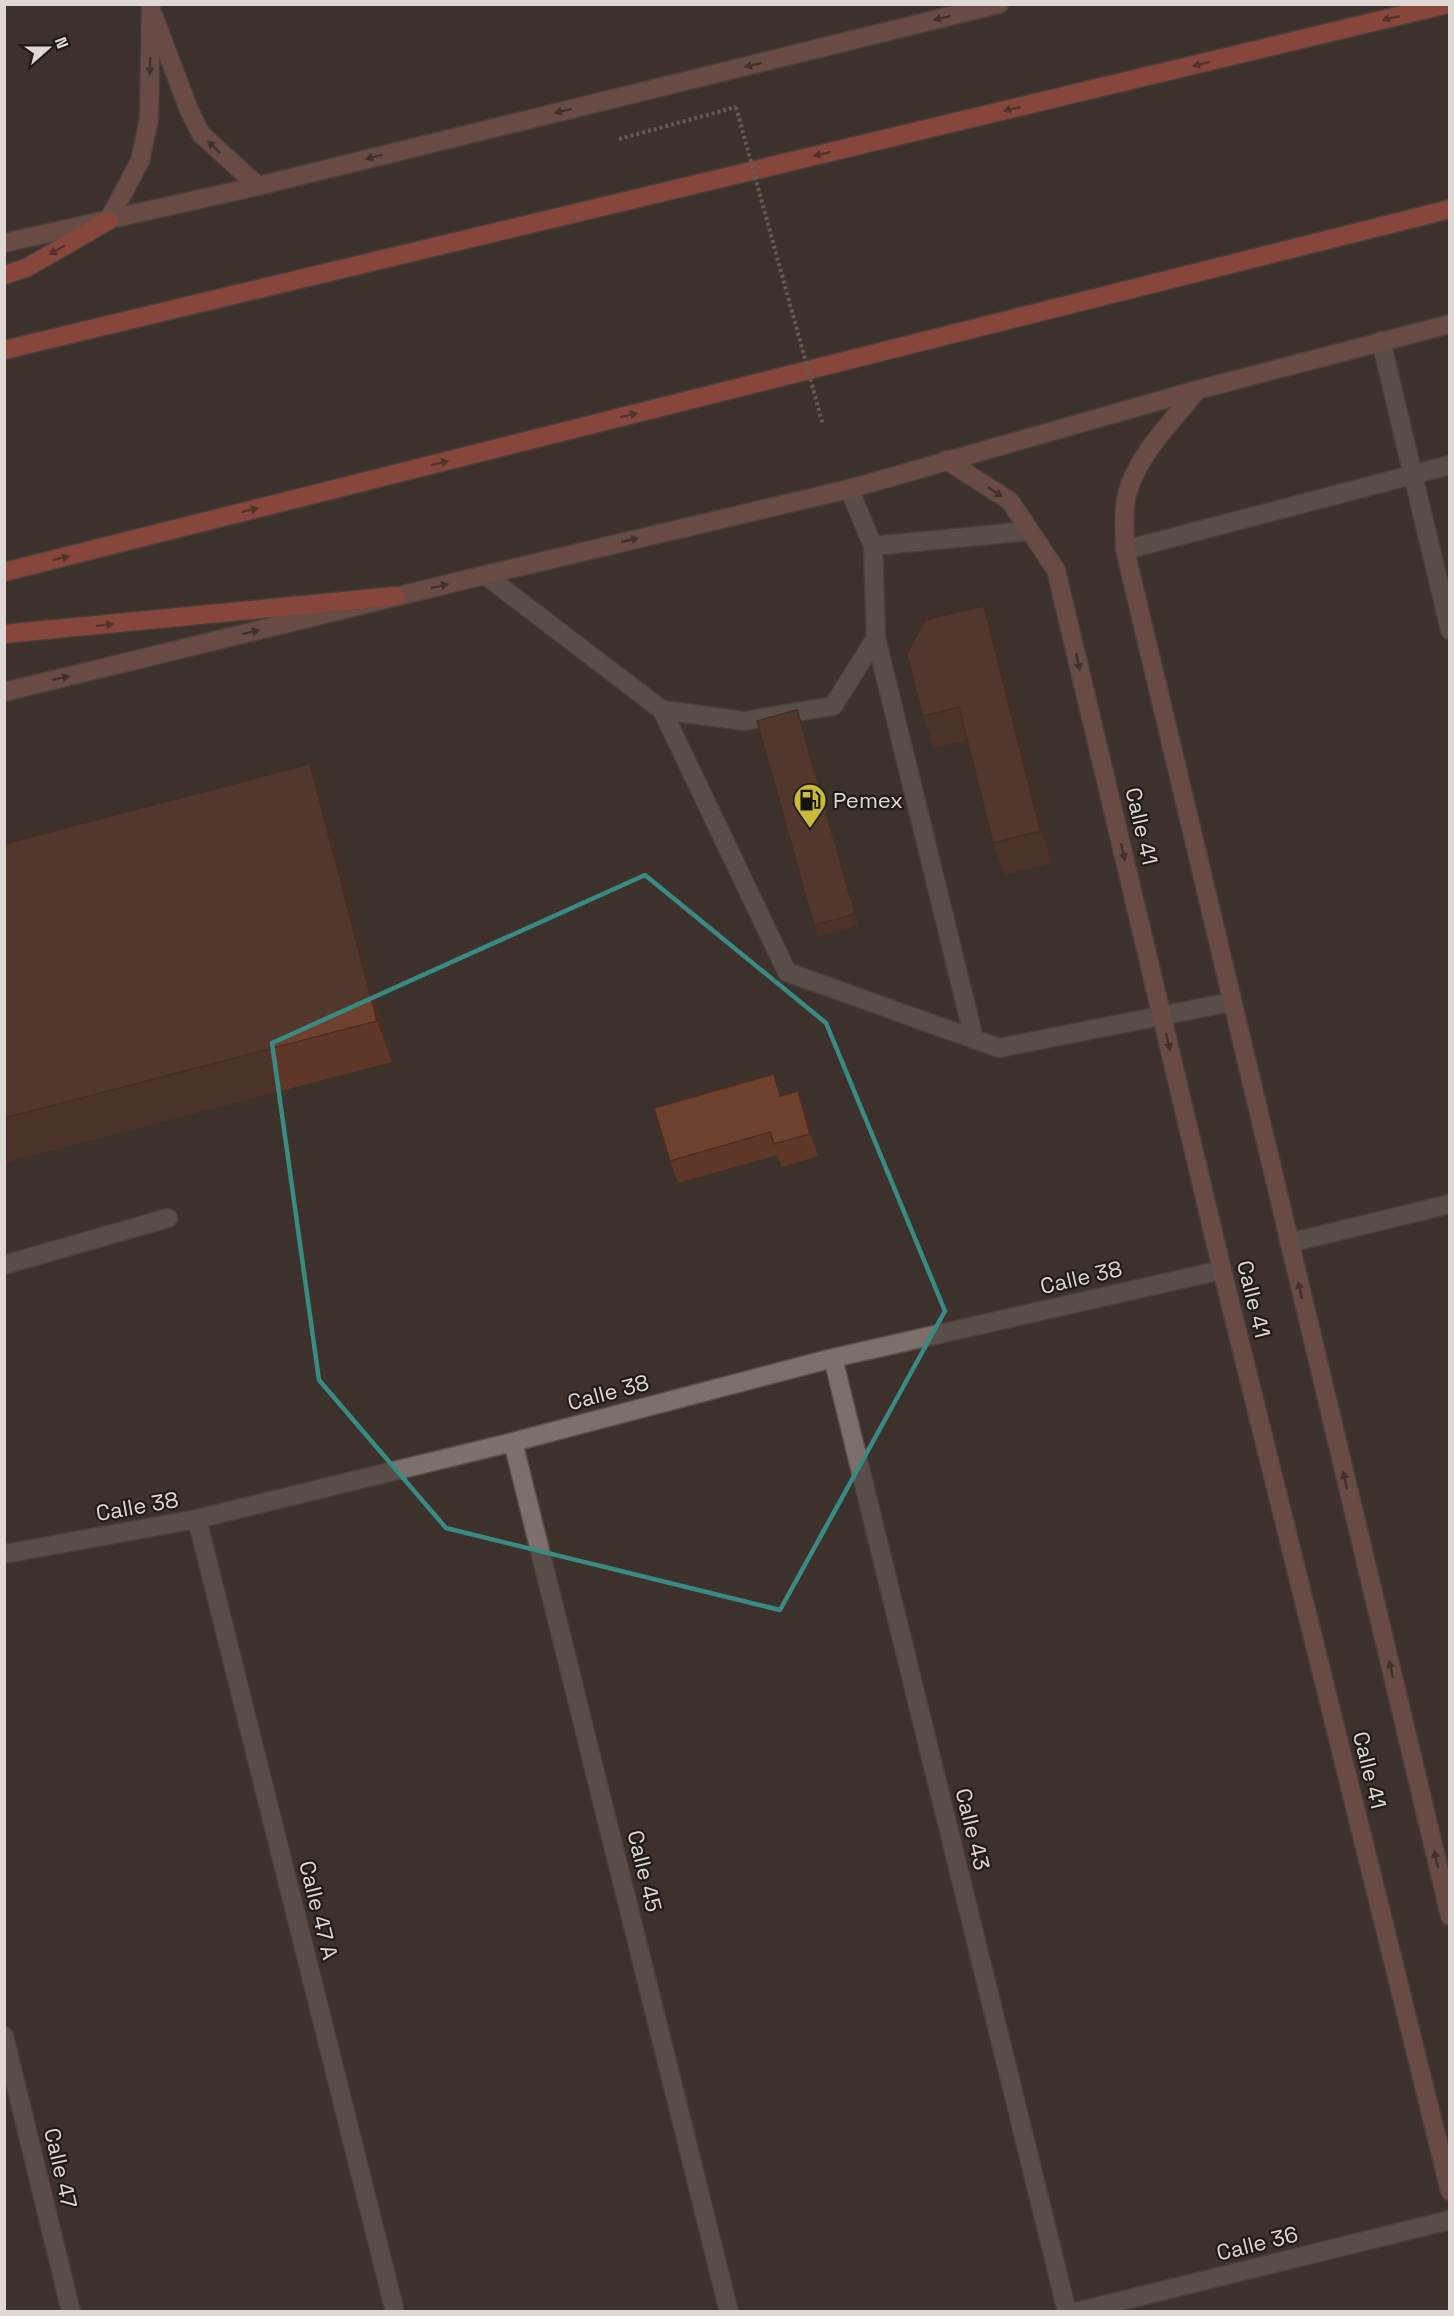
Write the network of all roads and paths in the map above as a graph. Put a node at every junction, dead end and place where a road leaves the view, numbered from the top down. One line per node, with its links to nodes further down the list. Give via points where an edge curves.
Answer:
1 (999, 4): 5 (main road, one-way to 5)
2 (1448, 4): 12 (highway, one-way to 12)
3 (150, 6): 5 (main road, one-way to 3, via 201,134); 7 (main road, one-way to 7, via 149,119 140,161)
4 (619, 139): 14 (path, bridge, via 736,107)
5 (258, 186): 7 (main road)
6 (1449, 208): 22 (highway, one-way to 6)
7 (108, 220): 8 (main road); 9 (highway, one-way to 9, via 26,268)
8 (4, 243)
9 (4, 275)
10 (1449, 324): 11 (main road)
11 (1381, 340): 13 (main road); 17 (street)
12 (4, 350)
13 (1197, 390): 15 (main road); 21 (main road, Calle 41, via 1140,462 1132,479 1126,499)
14 (823, 425)
15 (946, 460): 18 (main road); 19 (main road, Calle 41, one-way to 19, via 1010,501)
16 (1449, 465): 17 (street)
17 (1412, 474): 21 (street); 25 (street)
18 (849, 489): 20 (street); 23 (main road, one-way to 18)
19 (1030, 531): 20 (street); 31 (main road, Calle 41, one-way to 31, via 1056,570)
20 (873, 546): 27 (street)
21 (1125, 550): 30 (main road, Calle 41)
22 (4, 572)
23 (485, 575): 24 (main road, one-way to 23); 29 (street)
24 (395, 597): 26 (highway, one-way to 24); 28 (main road, one-way to 24)
25 (1449, 630)
26 (4, 634)
27 (876, 638): 29 (street, via 833,706 744,721); 32 (street)
28 (4, 692)
29 (662, 710): 32 (street, via 787,972)
30 (1231, 1002): 31 (street); 35 (main road, Calle 41)
31 (1162, 1017): 32 (street, via 999,1048); 37 (main road, Calle 41, one-way to 37)
32 (974, 1039)
33 (1449, 1204): 35 (street)
34 (168, 1218): 36 (street)
35 (1289, 1243): 42 (main road, Calle 41, one-way to 35)
36 (4, 1265)
37 (1222, 1270): 38 (street, Calle 38); 44 (main road, Calle 41)
38 (833, 1359): 39 (street, Calle 38); 49 (street, Calle 43)
39 (513, 1442): 40 (street, Calle 38); 48 (street, Calle 45)
40 (198, 1519): 41 (street, Calle 38); 47 (street, Calle 47 A)
41 (4, 1554)
42 (1449, 1916)
43 (4, 2036): 46 (street, Calle 47)
44 (1449, 2191)
45 (1449, 2220): 50 (street, Calle 36)
46 (71, 2312)
47 (395, 2312)
48 (729, 2312)
49 (1067, 2312)
50 (1076, 2312)

